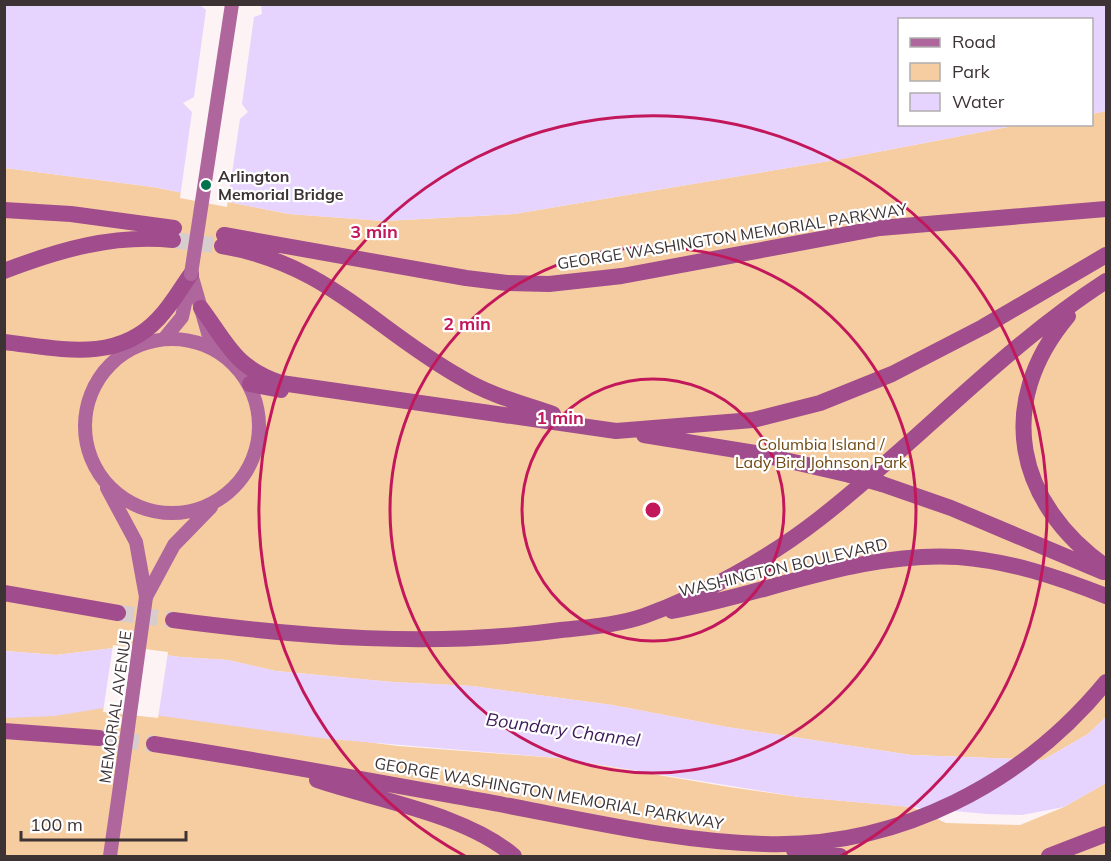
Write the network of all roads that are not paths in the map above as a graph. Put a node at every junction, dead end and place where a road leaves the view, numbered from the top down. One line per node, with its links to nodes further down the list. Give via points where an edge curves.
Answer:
1 (232, 4): 6 (main road, bridge)
2 (1107, 209): 17 (highway, GEORGE WASHINGTON MEMORIAL PARKWAY, via 880,228 622,276 549,284 466,278 223,241 292,265 460,377 501,397)
3 (4, 210): 5 (highway, via 71,214 174,234 103,241)
4 (1107, 255): 18 (highway, via 950,345 835,398 753,420)
5 (4, 271)
6 (191, 274): 9 (main road); 10 (main road, via 182,316); 12 (highway, via 163,315 132,340 108,349)
7 (1107, 281): 8 (highway)
8 (1088, 293): 21 (highway, via 1050,338 1038,360 1027,398 1024,440 1034,482 1048,511 1071,540); 27 (highway, via 1023,343 803,531 691,596)
9 (201, 308): 14 (main road, via 211,339); 16 (highway, via 222,342 250,368 281,383)
10 (164, 339): 13 (main road); 14 (main road, via 198,344)
11 (4, 342): 12 (highway)
12 (62, 349): 13 (highway, via 87,358)
13 (127, 351): 19 (main road, via 100,379 84,414 86,449)
14 (228, 361): 15 (main road)
15 (250, 384): 16 (highway, via 287,391); 20 (main road, via 260,420 255,456 242,479)
16 (314, 389): 17 (highway)
17 (588, 427): 18 (highway)
18 (616, 431): 22 (highway, bridge, via 755,453 882,484 951,508)
19 (103, 481): 20 (main road, via 128,499 156,509 188,510); 23 (main road, MEMORIAL AVENUE, via 132,532)
20 (215, 503): 23 (main road, MEMORIAL AVENUE, via 179,538)
21 (1107, 567)
22 (1107, 574)
23 (148, 590): 38 (main road, MEMORIAL AVENUE, bridge)
24 (4, 593): 26 (highway)
25 (1107, 596): 27 (highway, WASHINGTON BOULEVARD, via 1043,573 996,562 919,558 863,565)
26 (118, 612)
27 (642, 616): 28 (highway, via 525,635 425,640 306,635)
28 (173, 620)
29 (1107, 682): 37 (highway, GEORGE WASHINGTON MEMORIAL PARKWAY, via 1066,726 992,783 918,818 849,837)
30 (4, 731): 31 (highway)
31 (99, 738)
32 (154, 744): 33 (highway, GEORGE WASHINGTON MEMORIAL PARKWAY)
33 (259, 760): 37 (highway, GEORGE WASHINGTON MEMORIAL PARKWAY, via 631,828); 39 (highway, via 468,827)
34 (1107, 826): 36 (highway)
35 (1107, 834): 36 (highway)
36 (1081, 843): 41 (highway)
37 (767, 844): 40 (highway)
38 (110, 856)
39 (514, 856)
40 (840, 856)
41 (1049, 856)

